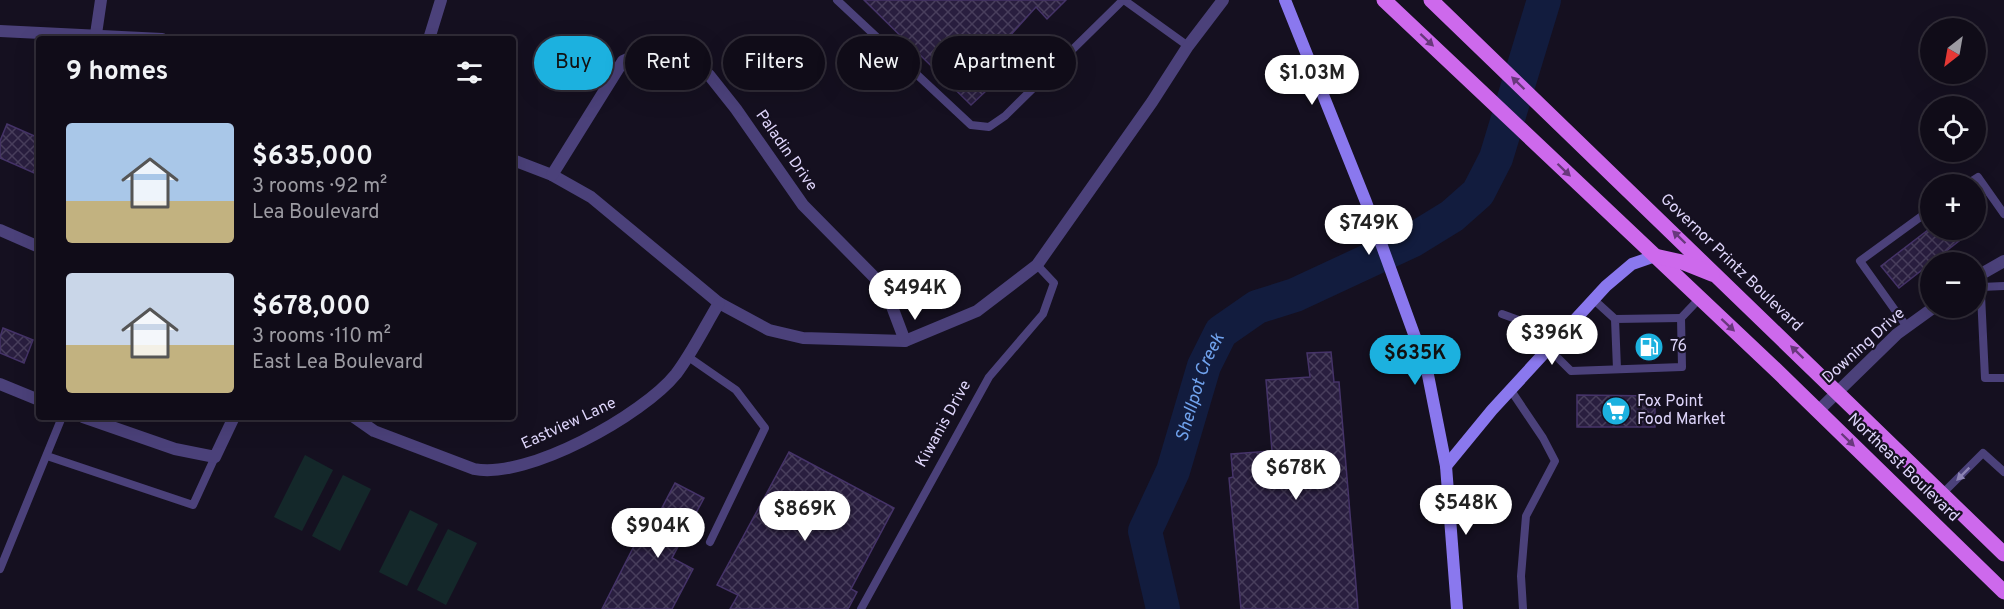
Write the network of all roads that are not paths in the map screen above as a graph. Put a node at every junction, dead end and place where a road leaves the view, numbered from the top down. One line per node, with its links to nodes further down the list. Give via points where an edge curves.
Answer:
1 (101, 0): 10 (street)
2 (441, 0): 12 (street)
3 (837, 0): 4 (lane, via 971,125 989,127 1005,116)
4 (1123, 0): 13 (lane)
5 (1223, 0): 13 (street)
6 (1286, 0): 54 (street, via 1427,370)
7 (1384, 0): 21 (main road, one-way to 21)
8 (1431, 0): 25 (main road, Governor Printz Boulevard, one-way to 8)
9 (0, 31): 10 (street)
10 (96, 34): 11 (street)
11 (122, 36)
12 (430, 36)
13 (1188, 46): 23 (street)
14 (516, 161): 15 (street)
15 (552, 175): 30 (street, via 591,197); 38 (street, Paladin Drive, via 623,61 648,50 669,52 709,75 803,205 885,288)
16 (1986, 188): 17 (lane)
17 (2004, 214)
18 (1920, 217): 36 (lane, via 1860,261)
19 (0, 230): 20 (street)
20 (36, 246)
21 (1655, 256): 25 (main road); 28 (main road); 29 (street, via 1632,264)
22 (2004, 261): 24 (street)
23 (1037, 265): 38 (street, via 977,311); 61 (lane, Kiwanis Drive, via 1054,283 1042,314 988,376)
24 (1986, 274)
25 (1721, 278): 45 (main road, Governor Printz Boulevard, one-way to 25)
26 (1986, 281): 27 (lane)
27 (2004, 286)
28 (1700, 298): 32 (lane); 47 (main road, Northeast Boulevard, one-way to 47)
29 (1593, 299): 35 (lane); 37 (street)
30 (718, 303): 38 (street, via 769,330 803,338); 40 (street, Eastview Lane)
31 (1502, 314): 37 (lane)
32 (1681, 318): 35 (lane); 41 (lane, via 1682,367 1649,364)
33 (1920, 318): 36 (street, Downing Drive)
34 (1981, 318): 42 (lane, via 1985,378)
35 (1615, 319): 41 (lane)
36 (1907, 327): 45 (street, Downing Drive)
37 (1560, 335): 39 (street)
38 (905, 341)
39 (1548, 348): 41 (lane, via 1571,371); 44 (street)
40 (687, 356): 51 (street, Eastview Lane, via 657,395 611,426 546,456 502,470 487,471 455,462 374,431); 57 (lane, via 736,390 765,428)
41 (1617, 369)
42 (2004, 378)
43 (0, 384): 46 (street)
44 (1510, 389): 54 (street); 63 (lane, via 1556,461 1526,516 1521,576)
45 (1837, 392): 47 (street, Downing Drive); 56 (main road, Governor Printz Boulevard)
46 (36, 399)
47 (1818, 411): 60 (main road, Northeast Boulevard, one-way to 60)
48 (61, 420): 52 (lane)
49 (92, 420): 53 (street, via 175,449)
50 (233, 420): 53 (street)
51 (358, 420)
52 (47, 456): 53 (lane, via 193,505); 59 (lane)
53 (215, 457)
54 (1446, 466): 62 (street)
55 (2004, 472): 56 (lane, one-way to 56, via 1983,453)
56 (1942, 494): 58 (main road, Governor Printz Boulevard)
57 (710, 542)
58 (2004, 554)
59 (0, 569)
60 (2004, 592)
61 (861, 609)
62 (1457, 609)
63 (1523, 609)

